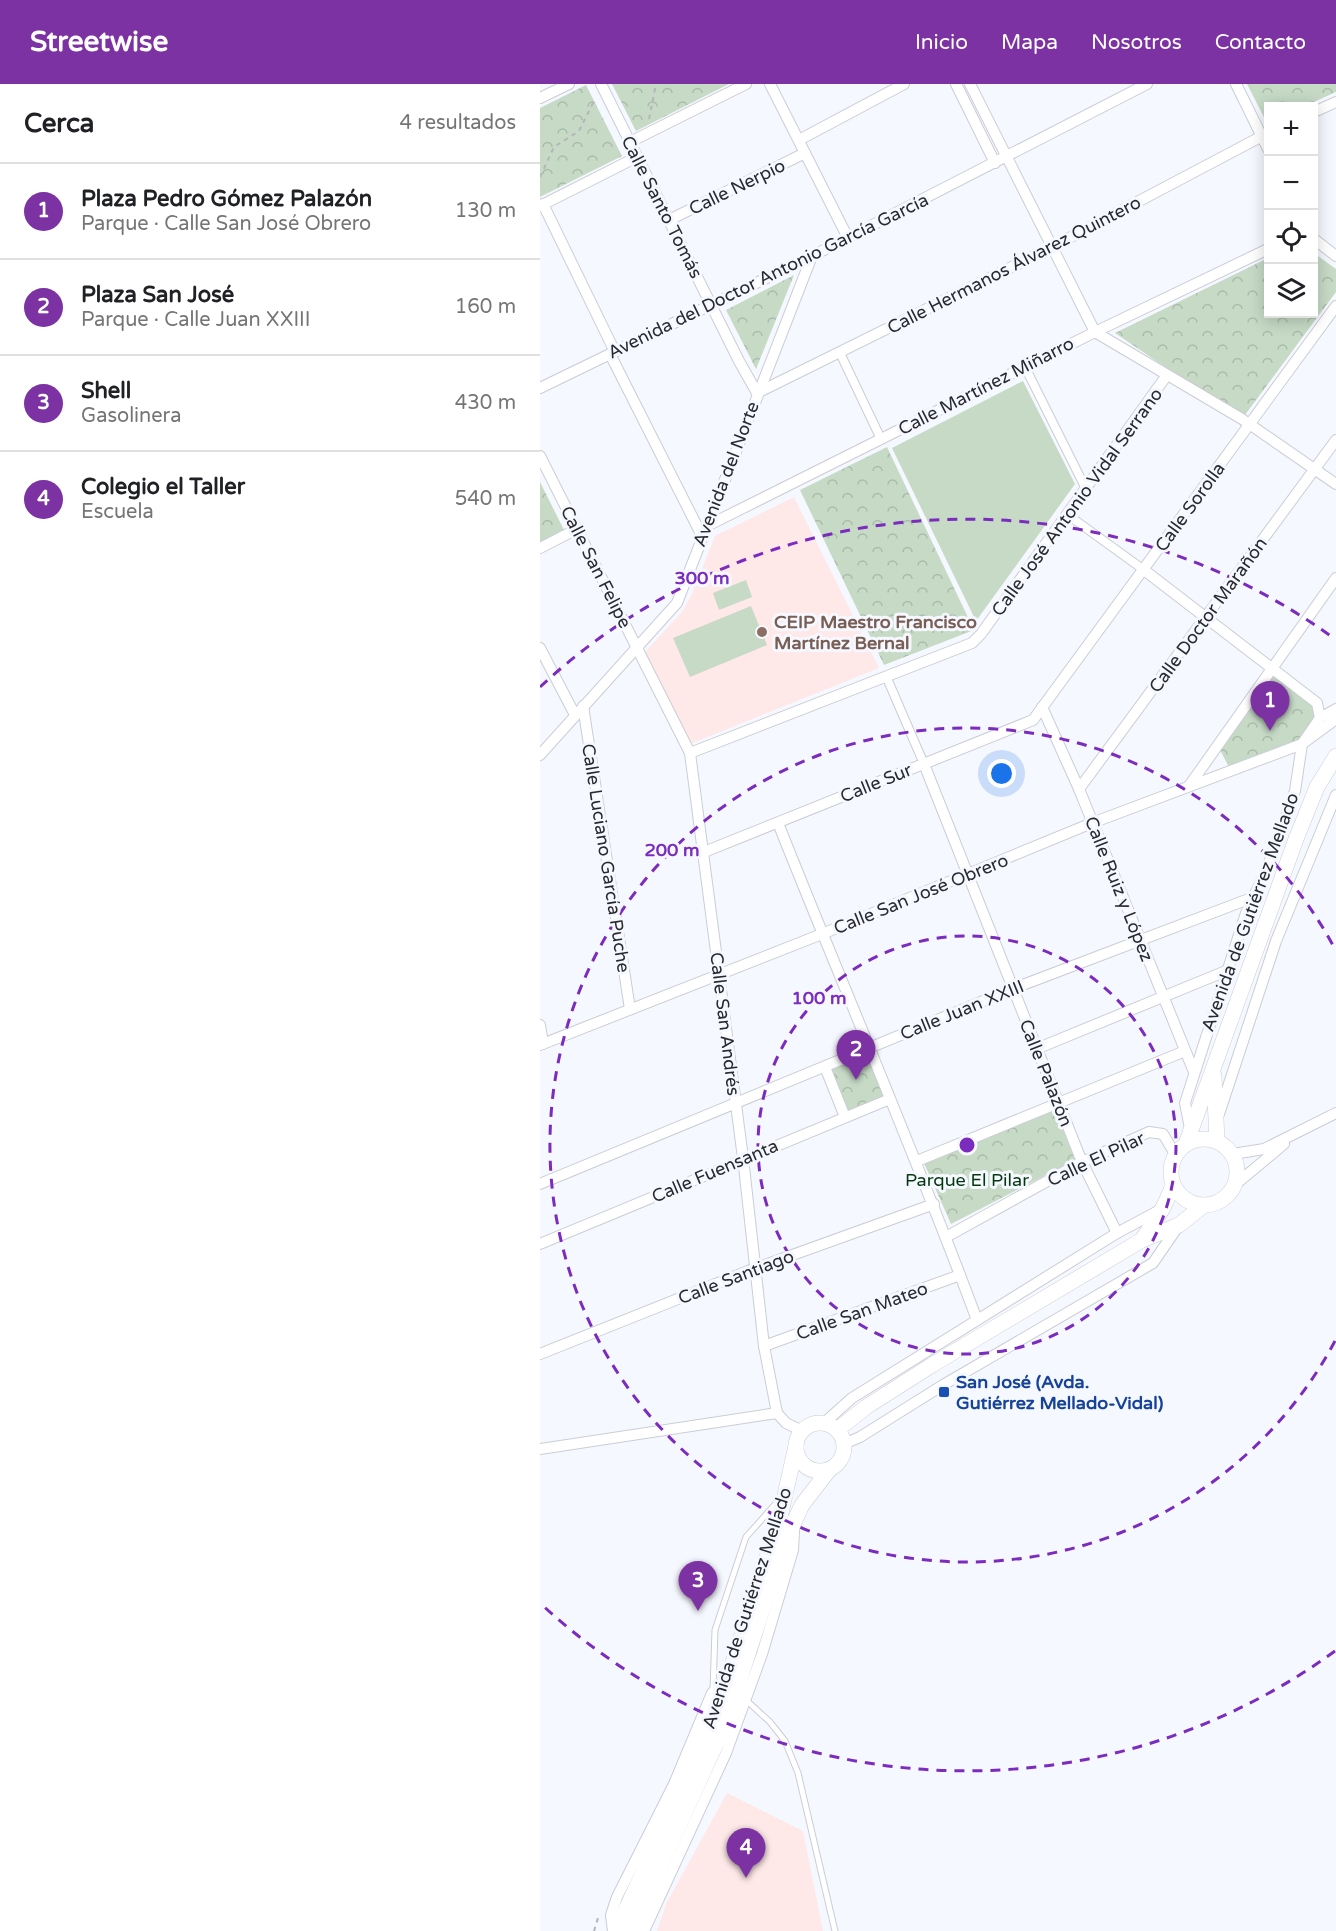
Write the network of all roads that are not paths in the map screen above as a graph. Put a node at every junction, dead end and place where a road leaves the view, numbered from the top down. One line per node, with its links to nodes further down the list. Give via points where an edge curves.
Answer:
1 (569, 84): 10 (street)
2 (746, 84): 16 (street)
3 (770, 84): 15 (street)
4 (904, 84): 15 (street)
5 (956, 84): 20 (street)
6 (970, 84): 19 (street)
7 (1147, 84): 19 (street, Avenida del Doctor Antonio García García)
8 (1236, 84): 13 (street)
9 (601, 85): 16 (street, Calle Santo Tomás)
10 (540, 98)
11 (1336, 102): 12 (street)
12 (1318, 110)
13 (1264, 132)
14 (1264, 135): 25 (street, Calle Hermanos Álvarez Quintero)
15 (799, 140): 17 (street)
16 (630, 142): 18 (street, Calle Santo Tomás)
17 (805, 153): 22 (street, Calle Nerpio); 23 (street)
18 (637, 157): 21 (street); 22 (street, Calle Santo Tomás)
19 (1007, 157): 20 (street, Avenida del Doctor Antonio García García); 25 (street)
20 (995, 163): 23 (street, Avenida del Doctor Antonio García García)
21 (542, 205): 32 (street)
22 (669, 220): 29 (street, Calle Santo Tomás)
23 (848, 238): 27 (street, Avenida del Doctor Antonio García García)
24 (1318, 242): 28 (street)
25 (1052, 246): 31 (street); 33 (street, Calle Hermanos Álvarez Quintero)
26 (1264, 251): 31 (street, Calle Martínez Miñarro)
27 (812, 256): 29 (street, Avenida del Doctor Antonio García García); 37 (street, Avenida del Norte)
28 (1336, 256)
29 (711, 306): 32 (street, Avenida del Doctor Antonio García García); 37 (street, Calle Santo Tomás)
30 (1336, 306): 38 (street, Calle Sorolla)
31 (1095, 332): 34 (street, Calle Martínez Miñarro); 35 (street)
32 (613, 353): 36 (street, Avenida del Doctor Antonio García García); 47 (street)
33 (840, 353): 37 (street, Calle Hermanos Álvarez Quintero); 39 (street)
34 (1025, 367): 39 (street, Calle Martínez Miñarro); 44 (street)
35 (1167, 375): 38 (street); 44 (street, Calle José Antonio Vidal Serrano)
36 (540, 387)
37 (757, 393): 47 (street, Avenida del Norte)
38 (1250, 424): 42 (street); 49 (street, Calle Sorolla)
39 (881, 439): 47 (street, Calle Martínez Miñarro)
40 (1336, 440): 42 (street, Calle Doctor Marañón)
41 (540, 456): 46 (street, Calle San Felipe)
42 (1315, 469): 43 (street); 51 (street, Calle Doctor Marañón)
43 (1336, 484)
44 (1086, 489): 45 (street, Calle José Antonio Vidal Serrano)
45 (1068, 515): 49 (street); 55 (street, Calle José Antonio Vidal Serrano, via 972,643)
46 (577, 529): 48 (street); 52 (street, Calle San Felipe)
47 (704, 531): 52 (street, Avenida del Norte, via 676,603)
48 (540, 548)
49 (1144, 570): 51 (street); 57 (street, Calle Sorolla)
50 (1336, 578): 54 (street)
51 (1206, 618): 54 (street); 68 (street, Calle Doctor Marañón)
52 (636, 646): 56 (street, Avenida del Norte); 63 (street, Calle San Andrés)
53 (540, 648): 59 (street)
54 (1273, 669): 60 (street, via 1317,703); 67 (street)
55 (886, 676): 63 (street, Calle José Antonio Vidal Serrano); 66 (street, Calle Palazón)
56 (583, 706): 59 (street, Avenida del Norte); 81 (street, Calle Luciano García Puche)
57 (1042, 707): 66 (street, Calle Sur, via 1033,720); 68 (street, Calle Ruiz y López)
58 (1336, 709): 60 (street, Avenida de Gutiérrez Mellado)
59 (575, 715): 64 (street, Avenida del Norte)
60 (1320, 718): 62 (street, Avenida de Gutiérrez Mellado)
61 (1336, 719): 62 (street, Calle San José Obrero)
62 (1302, 744): 67 (street, Calle San José Obrero); 74 (street, Avenida de Gutiérrez Mellado, via 1295,791)
63 (690, 753): 72 (street, Calle San Andrés)
64 (540, 755)
65 (1336, 756): 88 (main road, Avenida de Gutiérrez Mellado, via 1317,787 1296,839)
66 (924, 764): 70 (street, Calle Sur); 73 (street, Calle Palazón)
67 (1188, 788): 71 (street, Calle San José Obrero)
68 (1079, 789): 71 (street, Calle Ruiz y López)
69 (1335, 797): 95 (street, Avenida de Gutiérrez Mellado, via 1276,941)
70 (778, 823): 72 (street, Calle Sur); 75 (street)
71 (1092, 823): 73 (street, Calle San José Obrero); 76 (street, Calle Ruiz y López)
72 (704, 852): 78 (street, Calle San Andrés)
73 (967, 876): 75 (street, Calle San José Obrero); 79 (street, Calle Palazón)
74 (1254, 897): 76 (street, Calle Juan XXIII); 77 (street, Avenida de Gutiérrez Mellado)
75 (822, 934): 78 (street, Calle San José Obrero); 84 (street)
76 (1140, 940): 79 (street, Calle Juan XXIII); 80 (street, Calle Ruiz y López)
77 (1226, 971): 80 (street); 89 (street, Avenida de Gutiérrez Mellado)
78 (719, 975): 81 (street, Calle San José Obrero); 91 (street, Calle San Andrés)
79 (1012, 989): 84 (street, Calle Juan XXIII); 85 (street, Calle Palazón)
80 (1163, 996): 85 (street); 86 (street, Calle Ruiz y López)
81 (630, 1009): 83 (street, Calle San José Obrero)
82 (540, 1025): 83 (street)
83 (542, 1044)
84 (868, 1049): 87 (street, Calle Juan XXIII); 90 (street)
85 (1036, 1049): 92 (street, Calle Palazón)
86 (1185, 1052): 89 (street, Calle Ruiz y López); 92 (street)
87 (825, 1067): 91 (street, Calle Juan XXIII); 94 (street)
88 (1214, 1070): 95 (main road, Avenida de Gutiérrez Mellado); 96 (main road, Avenida de Gutiérrez Mellado)
89 (1194, 1072): 96 (street, Avenida de Gutiérrez Mellado, via 1185,1103)
90 (890, 1099): 94 (street, Calle Fuensanta); 102 (street)
91 (735, 1104): 101 (street, Calle San Andrés); 104 (street, Calle Juan XXIII)
92 (1058, 1104): 102 (street); 103 (street, Calle Palazón)
93 (1336, 1113): 97 (street)
94 (845, 1117): 101 (street, Calle Fuensanta)
95 (1217, 1120): 98 (main road, Avenida de Gutiérrez Mellado)
96 (1190, 1128): 99 (main road, Avenida de Gutiérrez Mellado)
97 (1295, 1134): 100 (street, via 1264,1149); 105 (street)
98 (1217, 1141): 99 (main road, via 1201,1139); 100 (main road)
99 (1181, 1149): 103 (street, Calle El Pilar, via 1163,1134 1149,1132); 106 (main road, via 1170,1170)
100 (1233, 1154): 105 (main road)
101 (743, 1158): 114 (street, Calle Fuensanta); 115 (street, Calle San Andrés)
102 (917, 1161): 107 (street)
103 (1082, 1162): 111 (street, Calle Palazón); 112 (street, Calle El Pilar)
104 (540, 1184)
105 (1236, 1184): 108 (main road, via 1226,1198)
106 (1173, 1186): 108 (main road, via 1181,1197); 109 (main road)
107 (934, 1204): 112 (street); 115 (street, Calle Santiago)
108 (1203, 1206): 110 (main road)
109 (1163, 1208): 111 (street); 113 (main road)
110 (1179, 1225): 113 (main road); 122 (street, via 1153,1263 860,1437)
111 (1117, 1233): 117 (street)
112 (946, 1237): 116 (street)
113 (1142, 1240): 122 (main road, via 932,1365)
114 (540, 1244)
115 (755, 1269): 118 (street, Calle San Andrés); 119 (street, Calle Santiago)
116 (960, 1275): 117 (street); 118 (street, Calle San Mateo)
117 (977, 1320): 122 (street, via 852,1398)
118 (764, 1346): 120 (street, Calle San Andrés)
119 (540, 1354)
120 (777, 1413): 121 (street); 124 (street)
121 (802, 1431): 122 (main road, via 808,1426); 123 (main road)
122 (835, 1432): 125 (main road, via 842,1460)
123 (796, 1446): 125 (main road, via 800,1462 806,1467 813,1471); 126 (main road, Avenida de Gutiérrez Mellado)
124 (540, 1449)
125 (829, 1470): 127 (main road, Avenida de Gutiérrez Mellado)
126 (786, 1494): 128 (main road, Avenida de Gutiérrez Mellado); 129 (lane, via 746,1537 715,1630)
127 (795, 1520): 130 (street, via 793,1550); 132 (main road, Avenida de Gutiérrez Mellado, via 726,1722)
128 (728, 1678): 129 (street); 131 (main road, Avenida de Gutiérrez Mellado, via 691,1769)
129 (712, 1693): 131 (street, via 674,1784 617,1897 611,1915)
130 (747, 1701): 133 (street, via 716,1779); 134 (lane, via 785,1742 798,1773)
131 (614, 1931)
132 (631, 1931)
133 (644, 1931)
134 (834, 1931)

